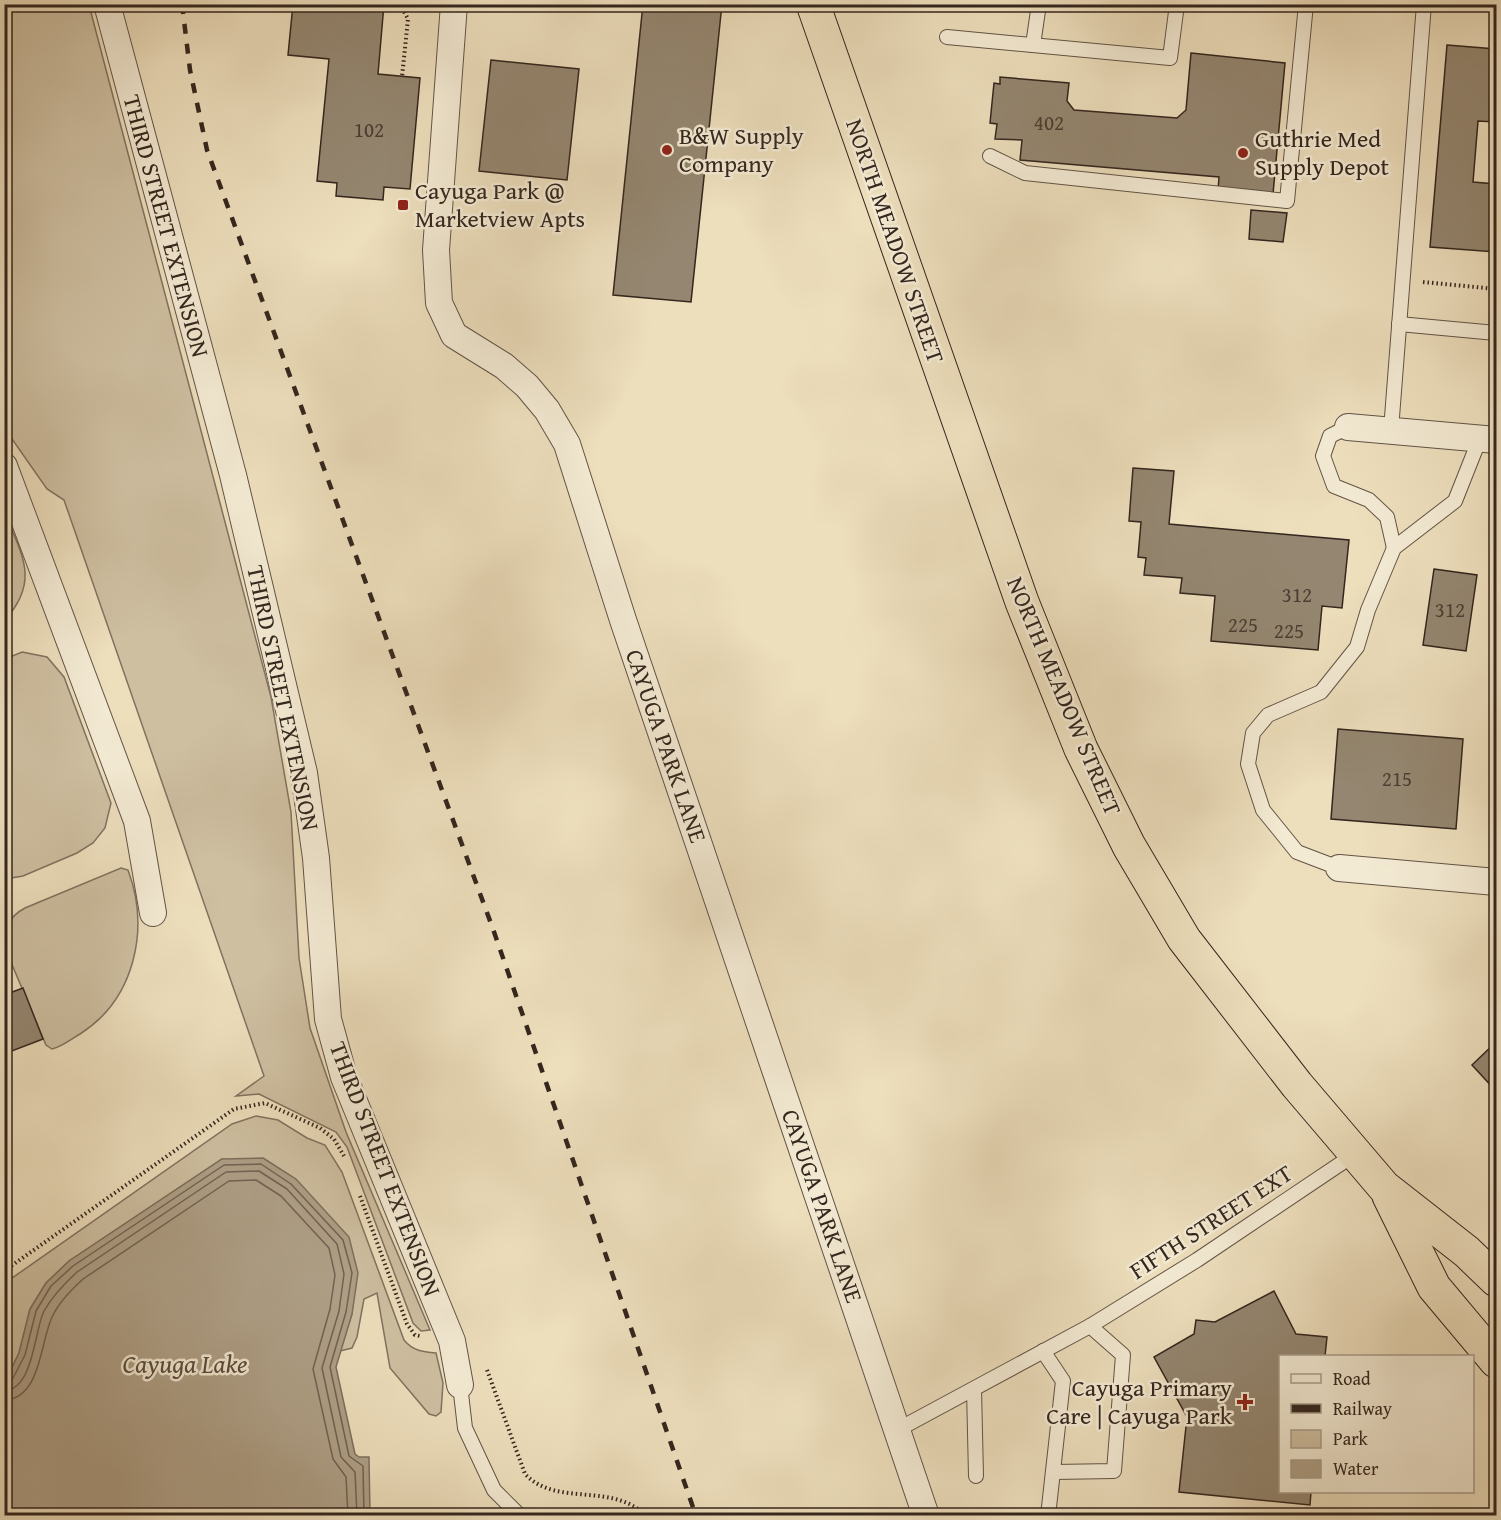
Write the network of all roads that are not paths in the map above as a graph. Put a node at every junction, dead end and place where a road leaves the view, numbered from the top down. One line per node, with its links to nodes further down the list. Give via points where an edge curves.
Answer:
1 (107, 4): 27 (street, THIRD STREET EXTENSION, via 233,475 304,773 316,858 328,1020 344,1077 452,1341)
2 (454, 4): 29 (street, CAYUGA PARK LANE, via 436,250 439,303 454,335 504,366 527,386 567,444 623,621)
3 (813, 4): 21 (highway, NORTH MEADOW STREET, via 1006,560 1081,749 1129,846 1184,939)
4 (1039, 4): 9 (lane)
5 (1177, 4): 9 (lane, via 1170,58)
6 (1306, 4): 10 (lane, via 1287,201 1025,173)
7 (1424, 4): 11 (lane)
8 (947, 37): 9 (lane)
9 (1033, 45)
10 (990, 156)
11 (1399, 324): 12 (lane); 14 (lane)
12 (1497, 333)
13 (1348, 426): 14 (street); 17 (lane, via 1330,436 1323,456 1334,486 1369,500 1387,517)
14 (1391, 430): 15 (street)
15 (1488, 439): 17 (lane, via 1455,501)
16 (4, 466): 20 (street, via 137,822)
17 (1394, 548): 18 (lane, via 1357,647 1321,692 1268,715 1253,733 1248,764 1263,810 1297,852)
18 (1340, 868): 19 (street)
19 (1497, 882)
20 (153, 913)
21 (1356, 1154): 22 (highway, NORTH MEADOW STREET); 24 (lane, FIFTH STREET EXT)
22 (1384, 1187): 23 (highway, NORTH MEADOW STREET); 26 (highway, via 1434,1287)
23 (1497, 1280)
24 (1090, 1326): 25 (lane, FIFTH STREET EXT); 30 (lane, via 1123,1355 1114,1472)
25 (1043, 1351): 28 (lane, FIFTH STREET EXT); 30 (lane, via 1063,1381)
26 (1497, 1361)
27 (460, 1385): 32 (lane, via 465,1428 494,1490)
28 (974, 1389): 29 (lane, FIFTH STREET EXT); 31 (lane)
29 (897, 1430): 33 (street, CAYUGA PARK LANE)
30 (1054, 1472): 34 (lane)
31 (976, 1476)
32 (520, 1515)
33 (926, 1515)
34 (1048, 1515)

